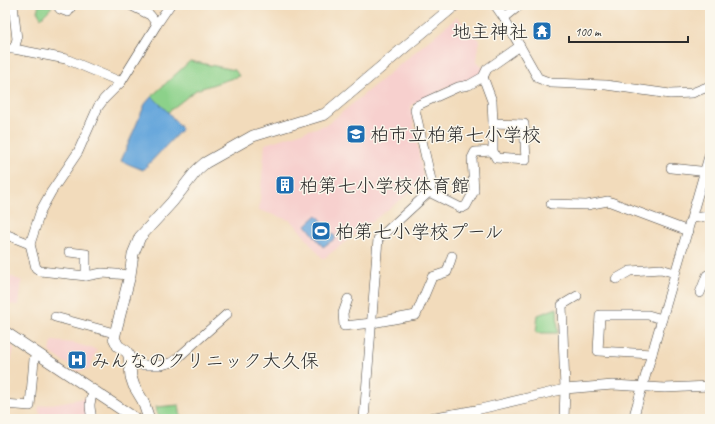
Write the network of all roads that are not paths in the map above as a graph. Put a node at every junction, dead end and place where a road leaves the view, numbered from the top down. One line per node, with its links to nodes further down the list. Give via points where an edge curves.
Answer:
1 (13, 5): 12 (street, via 17,39)
2 (57, 5): 3 (street, via 68,12)
3 (72, 5)
4 (130, 5): 10 (street, via 150,15)
5 (170, 5): 10 (street)
6 (455, 5): 32 (street, via 325,114 253,136 205,163 140,237 133,254)
7 (496, 5): 9 (street)
8 (520, 5): 9 (street)
9 (504, 18): 11 (street)
10 (157, 24): 14 (street)
11 (520, 46): 13 (street, via 487,69); 15 (street, via 538,78 551,83 606,85 670,94 692,93)
12 (9, 49): 14 (street, via 66,59)
13 (483, 77): 16 (street, via 492,101); 21 (street, via 416,106 414,110 432,184)
14 (121, 82): 27 (street, via 98,107 78,152 41,210)
15 (710, 86)
16 (493, 123): 17 (street); 17 (street, via 524,124 526,160 496,158)
17 (493, 151): 21 (street, via 475,152 472,158 474,191 466,206 461,208)
18 (710, 153): 20 (street)
19 (671, 168): 20 (street)
20 (707, 172): 24 (street)
21 (429, 192): 41 (street, via 378,239)
22 (552, 204): 25 (street, via 587,205 608,201)
23 (710, 216): 24 (street)
24 (692, 218): 25 (street)
25 (688, 231): 30 (street)
26 (5, 234): 27 (street)
27 (30, 244): 33 (street, via 36,268 40,271)
28 (69, 252): 33 (street, via 86,254)
29 (452, 256): 41 (street, via 447,272 432,277 416,315)
30 (676, 273): 34 (street, via 660,268 630,271); 40 (street)
31 (707, 274): 35 (street)
32 (130, 275): 33 (street, via 102,273); 43 (street)
33 (86, 276)
34 (616, 279)
35 (700, 294)
36 (577, 296): 49 (street, via 562,305)
37 (348, 299): 41 (street, via 343,313 344,326)
38 (227, 314): 46 (street, via 173,362 162,365)
39 (55, 317): 43 (street)
40 (662, 319): 45 (street); 45 (street, via 648,315 600,315 598,352)
41 (372, 323): 56 (street)
42 (5, 332): 44 (street)
43 (114, 333): 46 (street, via 118,346 129,354)
44 (37, 353): 50 (street); 51 (street, via 34,359 30,406)
45 (652, 354): 47 (street)
46 (130, 365): 53 (street, via 134,386)
47 (642, 386): 48 (street); 49 (street, via 613,385); 52 (street)
48 (710, 386)
49 (565, 389): 57 (street); 58 (street)
50 (94, 392): 54 (street, via 89,402); 55 (street)
51 (5, 404)
52 (635, 417)
53 (151, 418)
54 (92, 419)
55 (135, 419)
56 (364, 419)
57 (424, 419)
58 (564, 419)

